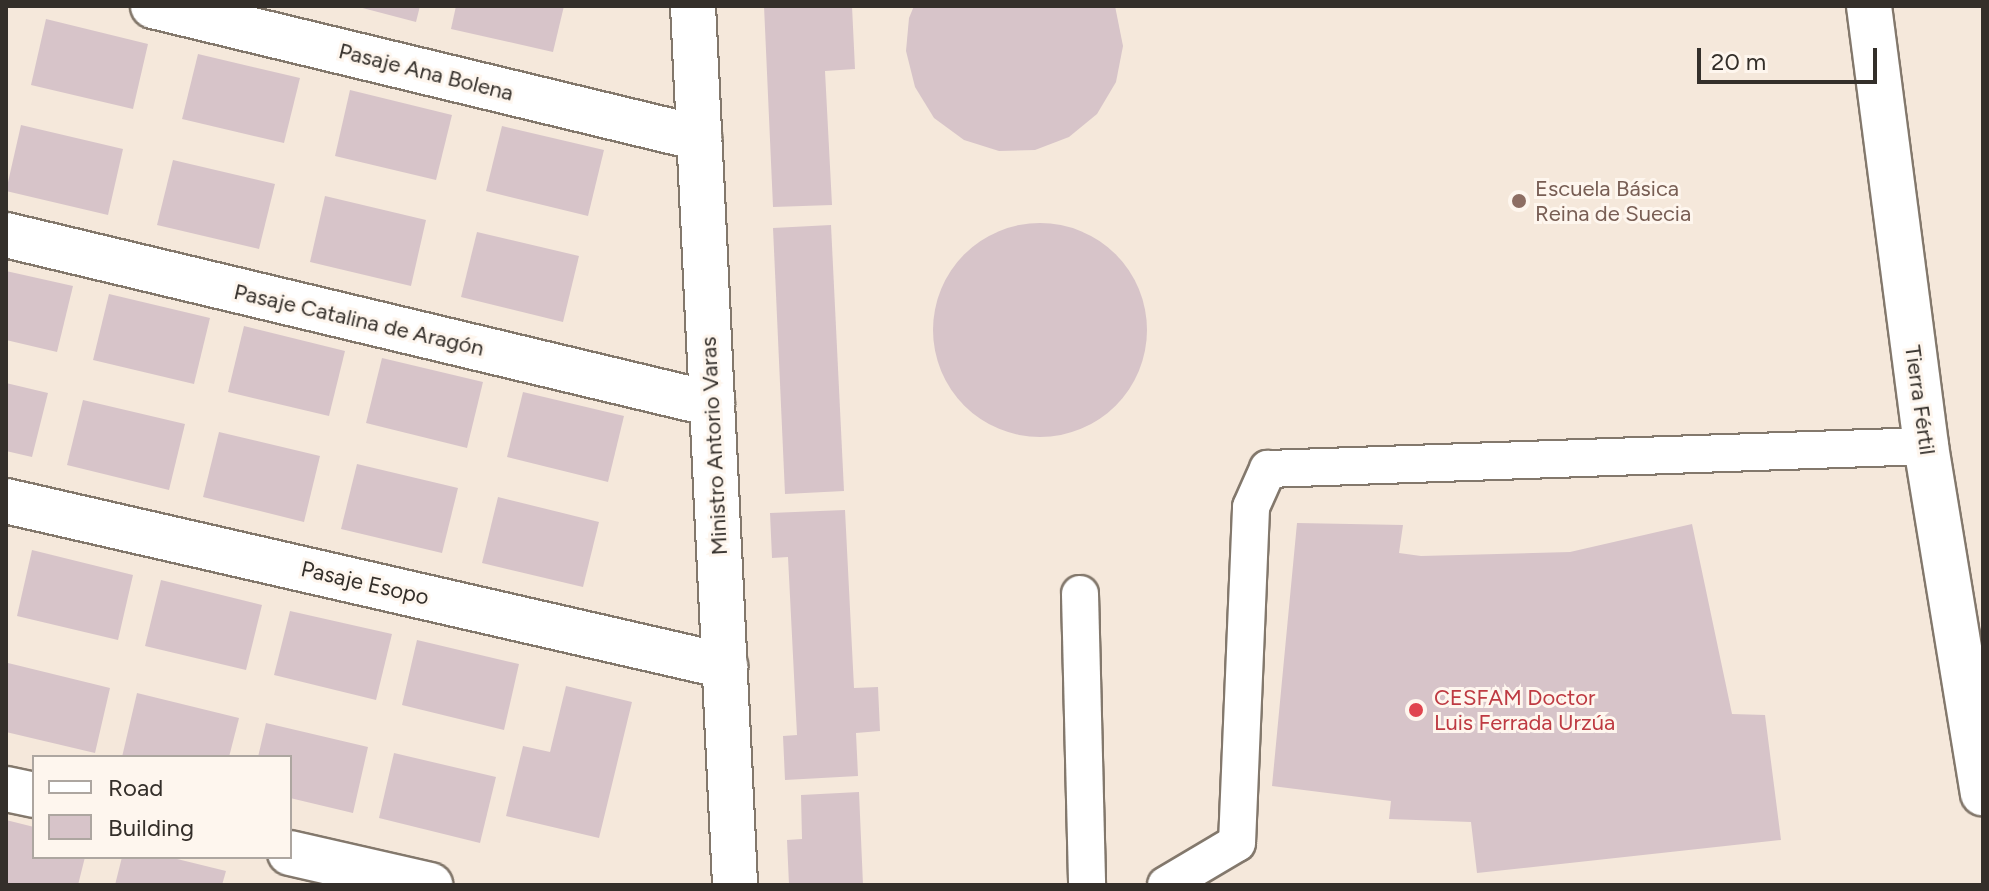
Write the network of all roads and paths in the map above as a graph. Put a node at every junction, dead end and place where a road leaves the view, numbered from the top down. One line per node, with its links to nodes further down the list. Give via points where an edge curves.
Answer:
1 (153, 6): 4 (street, Pasaje Ana Bolena)
2 (693, 6): 4 (street, Ministro Antorio Varas)
3 (1869, 6): 7 (street, Tierra Fértil)
4 (699, 138): 6 (street, Ministro Antorio Varas)
5 (6, 235): 6 (street, Pasaje Catalina de Aragón)
6 (712, 404): 10 (street, Ministro Antorio Varas)
7 (1926, 446): 12 (street, Tierra Fértil); 18 (lane, via 1268,469 1251,507 1237,843)
8 (6, 501): 10 (street, Pasaje Esopo)
9 (1080, 594): 17 (lane)
10 (725, 666): 16 (street, Ministro Antorio Varas)
11 (6, 789): 13 (street)
12 (1983, 793)
13 (32, 795)
14 (292, 853): 15 (street)
15 (430, 885)
16 (735, 885)
17 (1087, 885)
18 (1166, 885)

